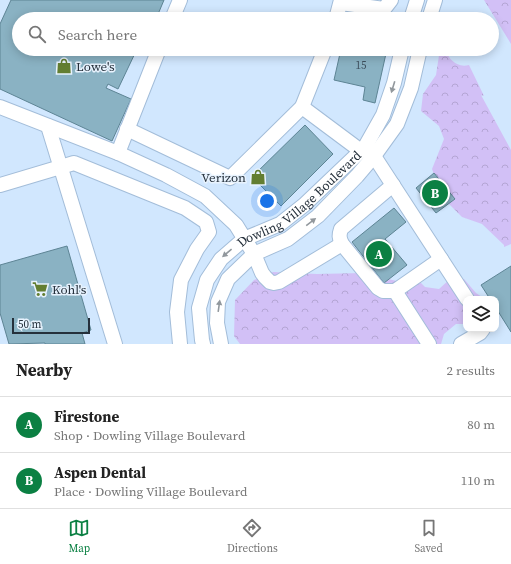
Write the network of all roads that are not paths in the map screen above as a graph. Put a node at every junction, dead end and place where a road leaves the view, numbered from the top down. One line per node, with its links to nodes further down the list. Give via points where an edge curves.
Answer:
1 (180, 0): 6 (street)
2 (391, 0): 5 (street, via 384,9)
3 (418, 0): 8 (street)
4 (436, 0): 9 (street)
5 (341, 2): 7 (street)
6 (175, 12)
7 (338, 12)
8 (414, 12)
9 (432, 12)
10 (157, 56): 17 (street)
11 (322, 56): 15 (street)
12 (400, 56): 18 (street, Dowling Village Boulevard, one-way to 18, via 384,115)
13 (419, 56): 20 (street, Dowling Village Boulevard, via 412,88 397,124)
14 (0, 107): 16 (street)
15 (302, 107): 17 (street, via 230,178); 18 (street)
16 (48, 126): 19 (street); 21 (street)
17 (127, 129): 19 (street)
18 (361, 151): 24 (street, Dowling Village Boulevard, via 280,224)
19 (118, 153): 24 (street, via 205,196 236,225)
20 (374, 156): 23 (street); 26 (street, Dowling Village Boulevard, one-way to 20, via 288,239 318,216)
21 (60, 166): 22 (street); 31 (street); 32 (street, via 74,163 185,208 206,222 209,232 197,248 181,280 177,312)
22 (0, 185)
23 (393, 185): 25 (street, via 341,229 339,234); 27 (street)
24 (244, 239): 26 (street); 33 (street, Dowling Village Boulevard, one-way to 33, via 221,259 207,280 199,308)
25 (342, 244): 26 (street, via 274,283 262,273); 28 (street, via 378,288 383,291)
26 (254, 254): 34 (street, Dowling Village Boulevard, one-way to 26, via 217,323 218,302 228,279)
27 (441, 259): 28 (street); 29 (street)
28 (395, 291): 35 (street)
29 (465, 296)
30 (481, 332): 36 (street)
31 (115, 344)
32 (180, 344)
33 (204, 344)
34 (221, 344)
35 (429, 344)
36 (461, 344)

